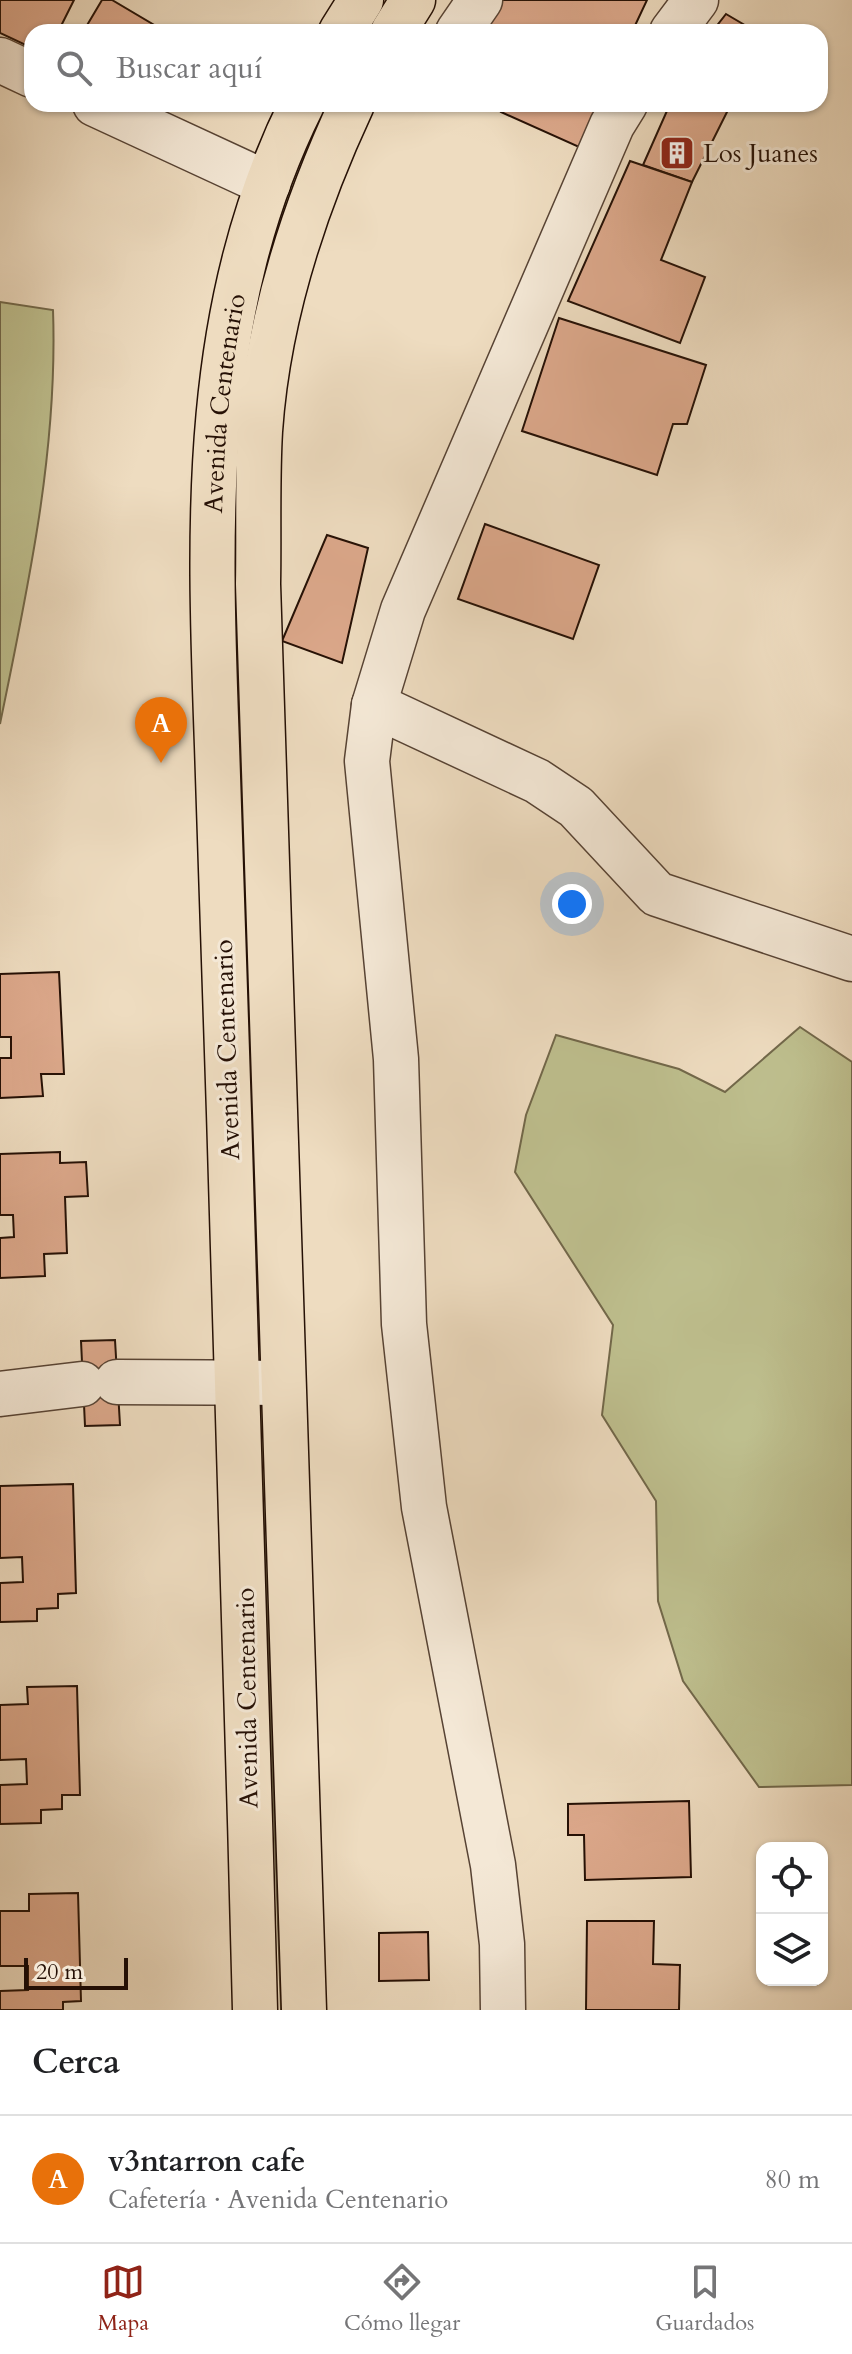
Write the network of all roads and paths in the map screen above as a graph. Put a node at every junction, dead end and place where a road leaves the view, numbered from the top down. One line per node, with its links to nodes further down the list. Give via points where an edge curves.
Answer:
1 (361, 0): 5 (main road)
2 (413, 0): 6 (main road)
3 (480, 0): 7 (street)
4 (696, 0): 8 (street)
5 (346, 24)
6 (398, 24)
7 (464, 24)
8 (678, 24)
9 (0, 60): 10 (street)
10 (24, 71)
11 (112, 112): 15 (street)
12 (298, 112): 15 (main road, Avenida Centenario)
13 (348, 112): 18 (main road, via 294,249 273,332 260,430 258,584)
14 (620, 112): 16 (street, via 403,610)
15 (268, 184): 19 (main road, Avenida Centenario, via 248,240 228,331 216,424 211,588)
16 (374, 705): 17 (street, via 537,781 576,807 657,894); 23 (street, via 367,761 396,1059 404,1324 424,1507 493,1865)
17 (852, 959)
18 (283, 1383): 19 (street); 22 (main road)
19 (239, 1385): 20 (street, via 100,1383); 21 (main road, Avenida Centenario)
20 (0, 1394)
21 (255, 2010)
22 (304, 2010)
23 (503, 2010)

